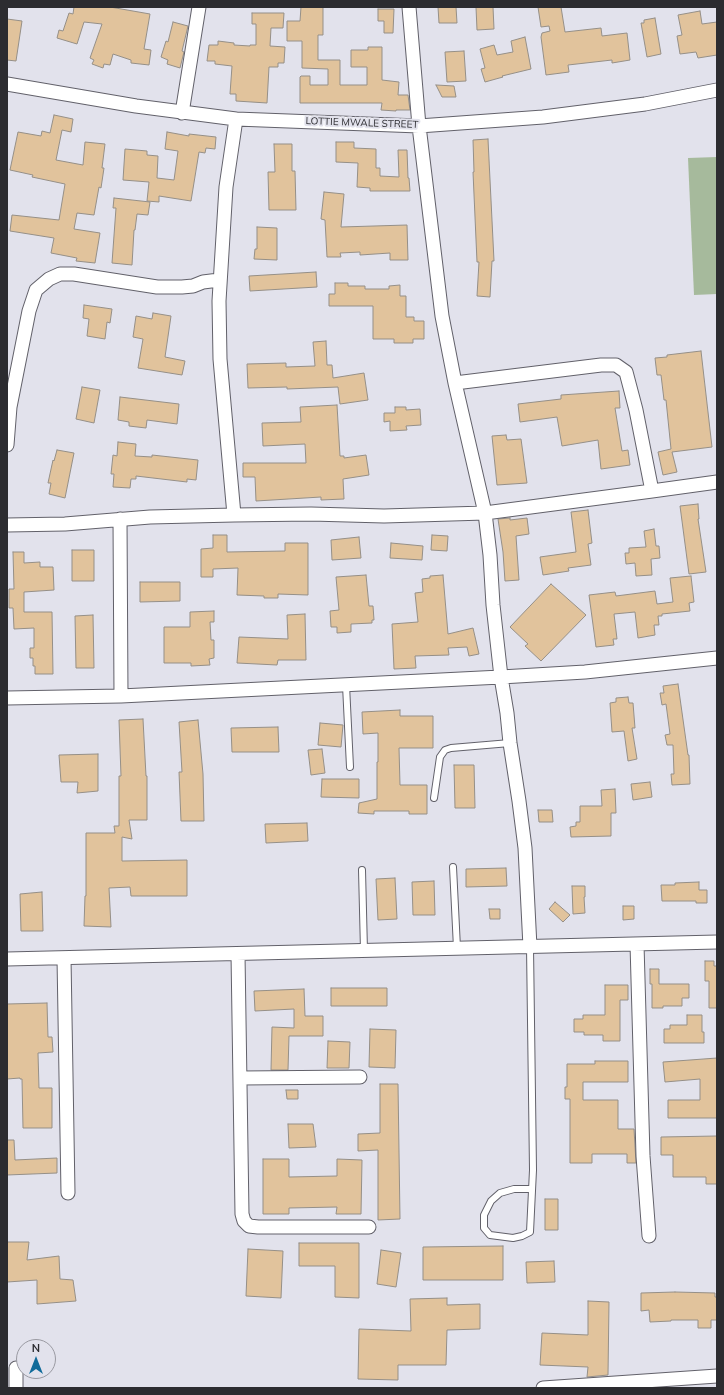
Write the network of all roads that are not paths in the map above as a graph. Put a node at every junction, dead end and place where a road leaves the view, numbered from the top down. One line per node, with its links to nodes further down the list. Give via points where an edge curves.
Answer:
1 (199, 7): 5 (street)
2 (409, 7): 7 (street)
3 (7, 84): 5 (street, LOTTIE MWALE STREET)
4 (717, 90): 7 (street, LOTTIE MWALE STREET, via 644,104 543,117)
5 (182, 113): 6 (street, LOTTIE MWALE STREET)
6 (236, 119): 7 (street, LOTTIE MWALE STREET); 8 (street, via 226,187)
7 (419, 126): 9 (street, via 442,316)
8 (219, 280): 10 (street, via 193,286 157,287 74,274 60,274 49,279 36,290 28,311 10,407); 14 (street, via 220,360)
9 (454, 383): 12 (street, via 616,365 626,372); 13 (street)
10 (7, 446)
11 (717, 482): 12 (street)
12 (652, 492): 13 (street)
13 (485, 513): 14 (street, via 384,516); 18 (street)
14 (234, 515): 15 (street)
15 (120, 519): 16 (street, via 65,524); 20 (street)
16 (7, 525)
17 (717, 658): 18 (street, via 586,672)
18 (501, 677): 19 (street); 22 (street)
19 (346, 686): 20 (street); 23 (lane)
20 (121, 696): 21 (street)
21 (7, 698)
22 (510, 743): 24 (lane, via 445,750 440,757); 29 (street, via 525,848)
23 (350, 767)
24 (434, 798)
25 (453, 867): 30 (lane)
26 (362, 870): 31 (lane)
27 (717, 942): 28 (street)
28 (637, 944): 29 (street); 40 (street, via 643,1156)
29 (530, 947): 30 (street); 37 (lane)
30 (457, 948): 31 (street)
31 (364, 951): 32 (street)
32 (238, 954): 33 (street); 36 (street)
33 (64, 958): 34 (street); 38 (street)
34 (7, 959)
35 (360, 1077): 36 (street)
36 (241, 1078): 39 (street, via 244,1221 249,1226 258,1227)
37 (532, 1189): 37 (lane, via 514,1189 500,1193 491,1201 484,1215 484,1228 490,1235 513,1238 530,1232)
38 (68, 1193)
39 (369, 1227)
40 (649, 1236)
41 (717, 1376): 42 (street)
42 (543, 1388)

